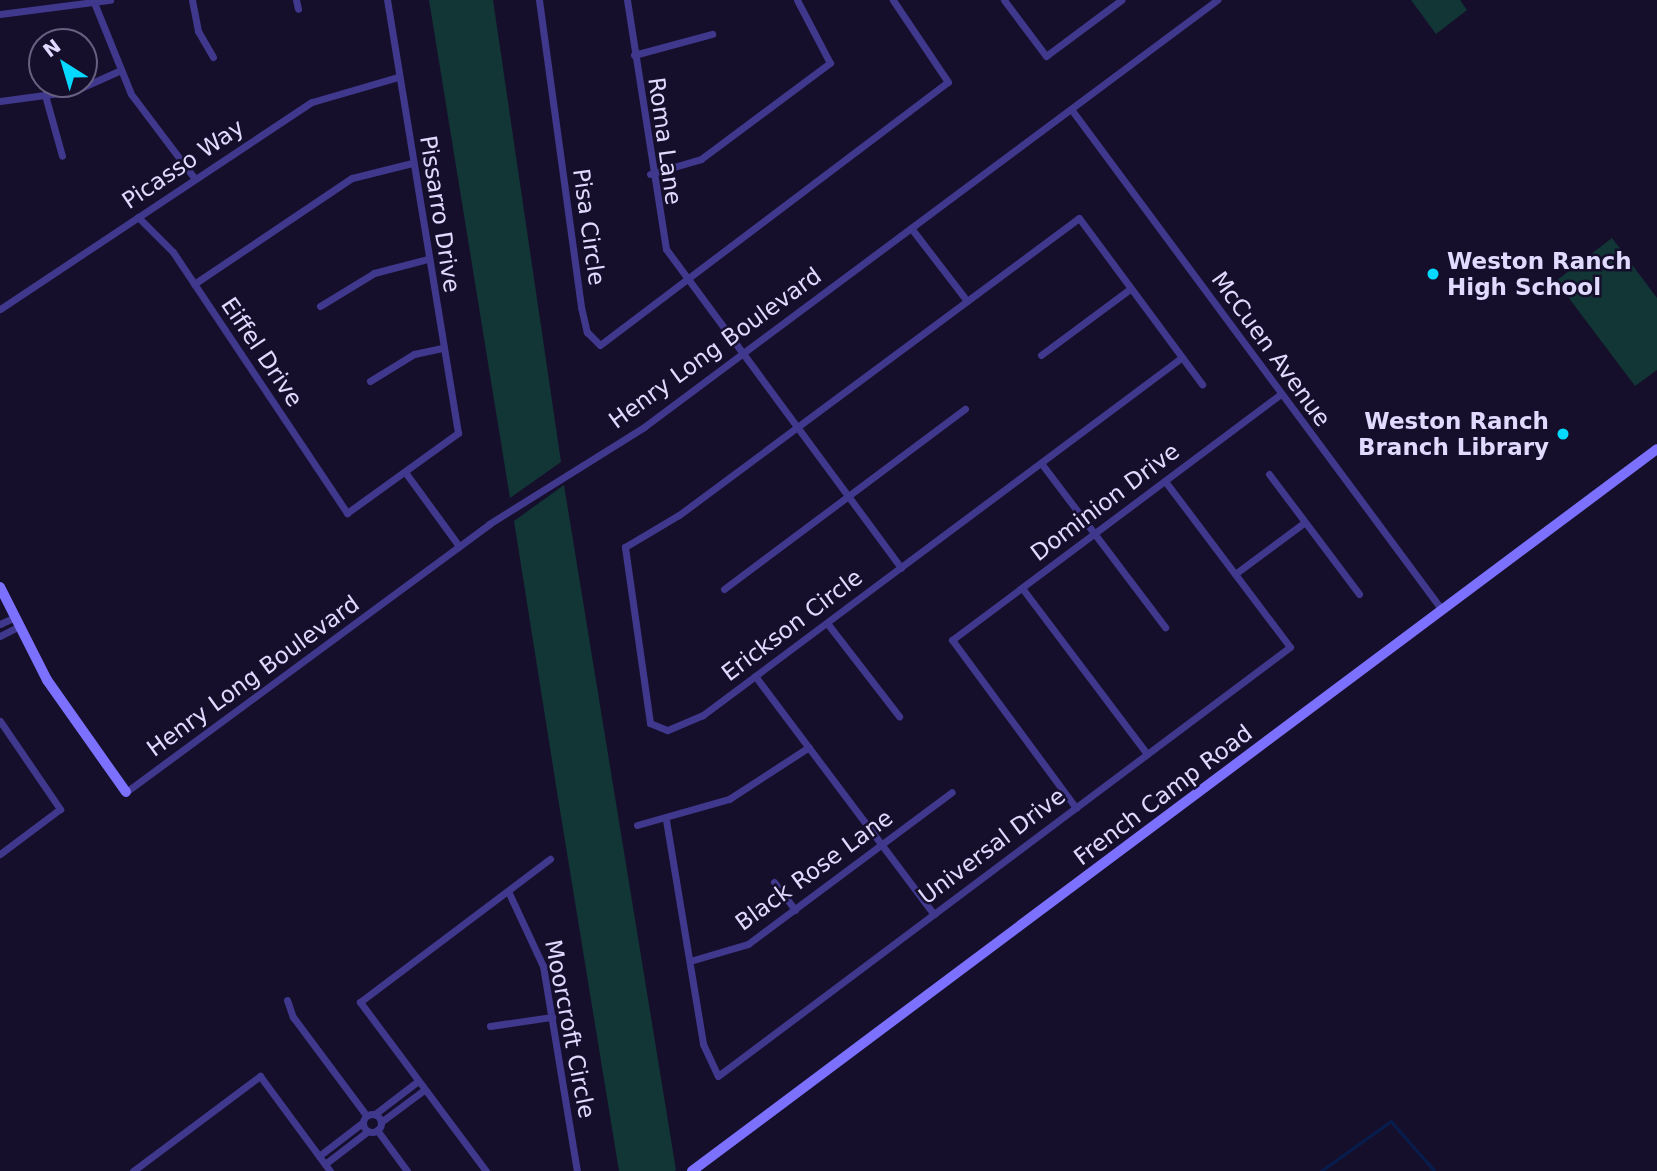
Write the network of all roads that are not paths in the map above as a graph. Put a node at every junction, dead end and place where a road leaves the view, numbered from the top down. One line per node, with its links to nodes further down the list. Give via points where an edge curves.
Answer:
1 (110, 0): 12 (street)
2 (192, 0): 17 (street)
3 (296, 0): 13 (street)
4 (387, 0): 19 (street, Pissarro Drive)
5 (539, 0): 32 (street, Pisa Circle, via 581,307 593,342 600,345)
6 (626, 0): 16 (street, Roma Lane)
7 (797, 0): 27 (street, via 830,63 701,159)
8 (893, 0): 32 (street, Pisa Circle, via 948,82)
9 (1004, 0): 10 (street, via 1046,56)
10 (1121, 0)
11 (1217, 0): 24 (street, Henry Long Boulevard)
12 (94, 1): 14 (street); 18 (street)
13 (298, 9)
14 (0, 14)
15 (712, 34): 16 (street)
16 (634, 55): 27 (street, Roma Lane)
17 (213, 57)
18 (119, 71): 20 (street); 28 (street, via 160,140)
19 (398, 77): 26 (street, Pissarro Drive); 28 (street, Picasso Way, via 312,102)
20 (98, 78)
21 (28, 97): 23 (street)
22 (46, 98): 25 (street)
23 (0, 101)
24 (1071, 108): 30 (street, Henry Long Boulevard); 44 (street, McCuen Avenue)
25 (62, 156)
26 (412, 163): 31 (street, Pissarro Drive); 33 (street, via 352,178)
27 (650, 174): 32 (street, Roma Lane, via 661,237)
28 (195, 179): 29 (street, Picasso Way)
29 (138, 217): 33 (street, Eiffel Drive); 37 (street, Picasso Way)
30 (911, 228): 35 (street); 39 (street, Henry Long Boulevard)
31 (428, 259): 36 (street, via 374,273); 38 (street, Pissarro Drive)
32 (687, 280): 39 (street)
33 (194, 284): 49 (street, Eiffel Drive, via 347,513)
34 (1130, 289): 35 (street, Erickson Circle, via 1079,218); 40 (street); 41 (street, Erickson Circle)
35 (967, 301): 46 (street, Erickson Circle)
36 (320, 306)
37 (0, 309)
38 (443, 348): 42 (street, via 414,354); 49 (street, Pissarro Drive, via 458,433)
39 (742, 355): 46 (street); 55 (street, Henry Long Boulevard, via 644,427 558,476)
40 (1041, 355)
41 (1181, 358): 43 (street); 48 (street, Erickson Circle)
42 (370, 382)
43 (1202, 384)
44 (1281, 394): 51 (street, Dominion Drive); 62 (street, McCuen Avenue)
45 (965, 410): 52 (street)
46 (796, 427): 52 (street); 68 (street, Erickson Circle, via 625,547 647,716 654,727 691,722)
47 (1657, 449): 62 (street, French Camp Road)
48 (1041, 463): 54 (street); 56 (street, Erickson Circle)
49 (405, 472): 55 (street)
50 (1269, 474): 53 (street)
51 (1165, 481): 54 (street, Dominion Drive); 57 (street)
52 (848, 496): 56 (street); 60 (street)
53 (1305, 522): 57 (street); 61 (street)
54 (1094, 534): 59 (street, Dominion Drive); 66 (street)
55 (459, 546): 73 (street, Henry Long Boulevard)
56 (901, 568): 64 (street, Erickson Circle)
57 (1235, 574): 72 (street, Universal Drive, via 1290,647)
58 (0, 587): 63 (street)
59 (1022, 588): 72 (street); 75 (street, Dominion Drive, via 952,640)
60 (724, 589)
61 (1359, 594)
62 (1442, 610): 99 (street, French Camp Road)
63 (16, 623): 65 (street); 67 (street); 73 (street, via 58,696)
64 (827, 623): 68 (street, Erickson Circle); 69 (street)
65 (0, 624)
66 (1164, 627)
67 (0, 636)
68 (755, 676): 71 (street)
69 (899, 716)
70 (0, 721): 79 (street, via 60,809)
71 (809, 747): 76 (street, via 739,794); 78 (street)
72 (1147, 754): 75 (street, Universal Drive)
73 (126, 792)
74 (952, 792): 78 (street, Black Rose Lane)
75 (1076, 808): 84 (street, Universal Drive)
76 (666, 820): 77 (street); 85 (street)
77 (637, 825)
78 (881, 845): 83 (street, Black Rose Lane); 84 (street)
79 (0, 853)
80 (550, 859): 82 (street)
81 (774, 882): 83 (street)
82 (508, 891): 87 (street, Moorcroft Circle, via 537,947); 89 (street, via 360,1002)
83 (795, 910): 85 (street, Black Rose Lane, via 737,950)
84 (934, 914): 85 (street, Universal Drive, via 718,1076 703,1044)
85 (690, 961)
86 (287, 1000): 91 (street, via 293,1017)
87 (552, 1017): 88 (street); 98 (street, Moorcroft Circle)
88 (490, 1026)
89 (418, 1081): 90 (street); 91 (street)
90 (424, 1090): 92 (street); 97 (street)
91 (368, 1117): 92 (street); 92 (street); 93 (street)
92 (375, 1128): 94 (street); 96 (street)
93 (319, 1156): 94 (street); 95 (street, via 260,1076)
94 (328, 1168)
95 (134, 1171)
96 (407, 1171)
97 (486, 1171)
98 (577, 1171)
99 (692, 1171)

